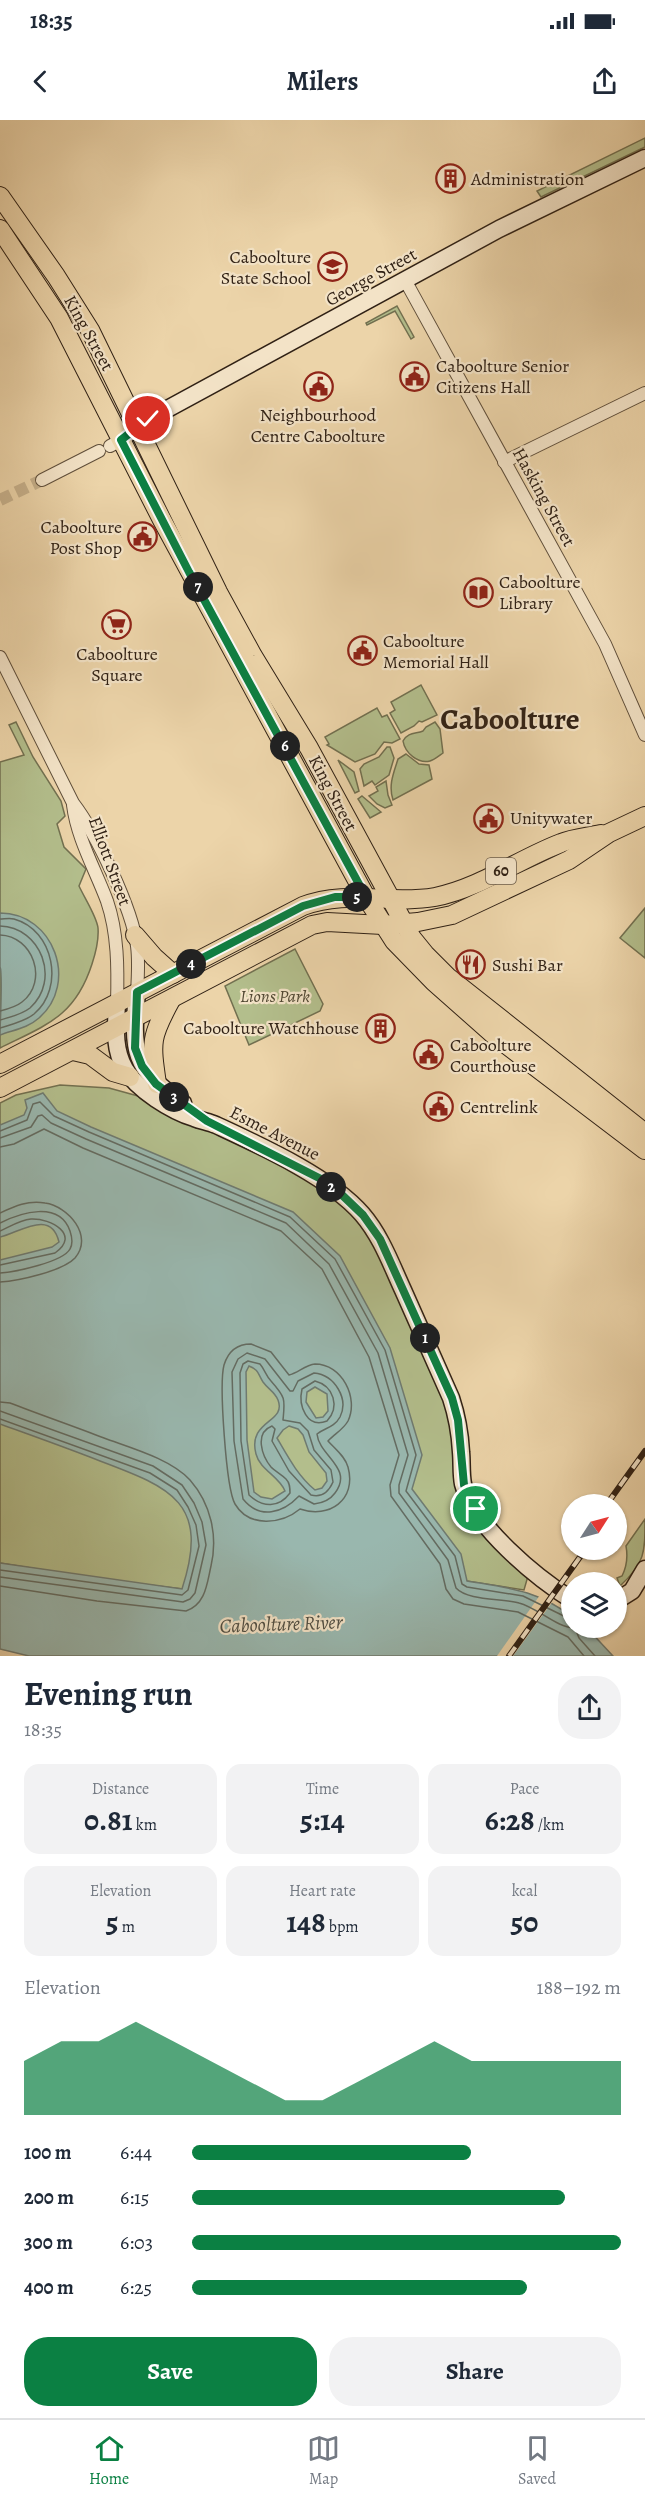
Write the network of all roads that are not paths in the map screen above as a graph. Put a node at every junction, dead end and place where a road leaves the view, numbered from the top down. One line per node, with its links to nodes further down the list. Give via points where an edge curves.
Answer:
1 (645, 158): 4 (street, George Street)
2 (0, 196): 6 (main road, King Street, via 82,317)
3 (0, 229): 7 (main road, King Street, via 59,318)
4 (405, 280): 6 (street, George Street); 8 (street, Hasking Street)
5 (645, 393): 8 (street)
6 (138, 426): 7 (street, George Street); 16 (main road, King Street, via 218,592 304,739)
7 (110, 446): 9 (street); 15 (main road, King Street, via 189,572)
8 (504, 462): 11 (street, Hasking Street, via 605,644)
9 (42, 480)
10 (0, 657): 12 (street, Elliott Street)
11 (645, 735)
12 (73, 803): 19 (street, Elliott Street, via 86,820 117,885); 23 (street, Elliott Street, via 75,824 112,919)
13 (645, 816): 14 (main road, 60)
14 (609, 833): 16 (main road, 60, via 562,842 460,890 419,899); 17 (main road, 60, via 569,860 471,907 440,918)
15 (366, 897): 16 (main road, 60); 18 (main road, King Street); 20 (main road, 60, via 335,897 303,906)
16 (390, 899): 17 (main road, King Street)
17 (404, 923): 18 (main road, 60); 32 (main road, King Street, via 418,947 448,977)
18 (383, 925): 22 (main road, 60, via 327,921 316,924); 33 (main road, King Street, via 417,967 495,1036)
19 (135, 935): 20 (main road); 21 (street, Elliott Street)
20 (173, 974): 21 (main road, 60)
21 (137, 992): 23 (main road, 60); 24 (street, Esme Avenue)
22 (171, 1000): 24 (main road, 60); 29 (main road, via 152,1044)
23 (117, 1003): 25 (street, Esme Avenue); 27 (main road, 60)
24 (135, 1019): 25 (main road, 60); 29 (street, Esme Avenue, via 138,1058)
25 (116, 1029): 26 (main road, 60); 28 (street, Esme Avenue, via 119,1055)
26 (74, 1051): 28 (main road, via 90,1055 113,1072); 30 (main road, 60)
27 (0, 1064)
28 (130, 1077): 31 (street, Esme Avenue, via 156,1099)
29 (156, 1084): 31 (street, Esme Avenue)
30 (0, 1088)
31 (207, 1121): 35 (street, Esme Avenue, via 321,1179 363,1215 380,1239 452,1398 464,1485 476,1509 500,1542)
32 (645, 1133)
33 (645, 1150)
34 (645, 1569): 36 (street)
35 (561, 1592)
36 (627, 1594)

